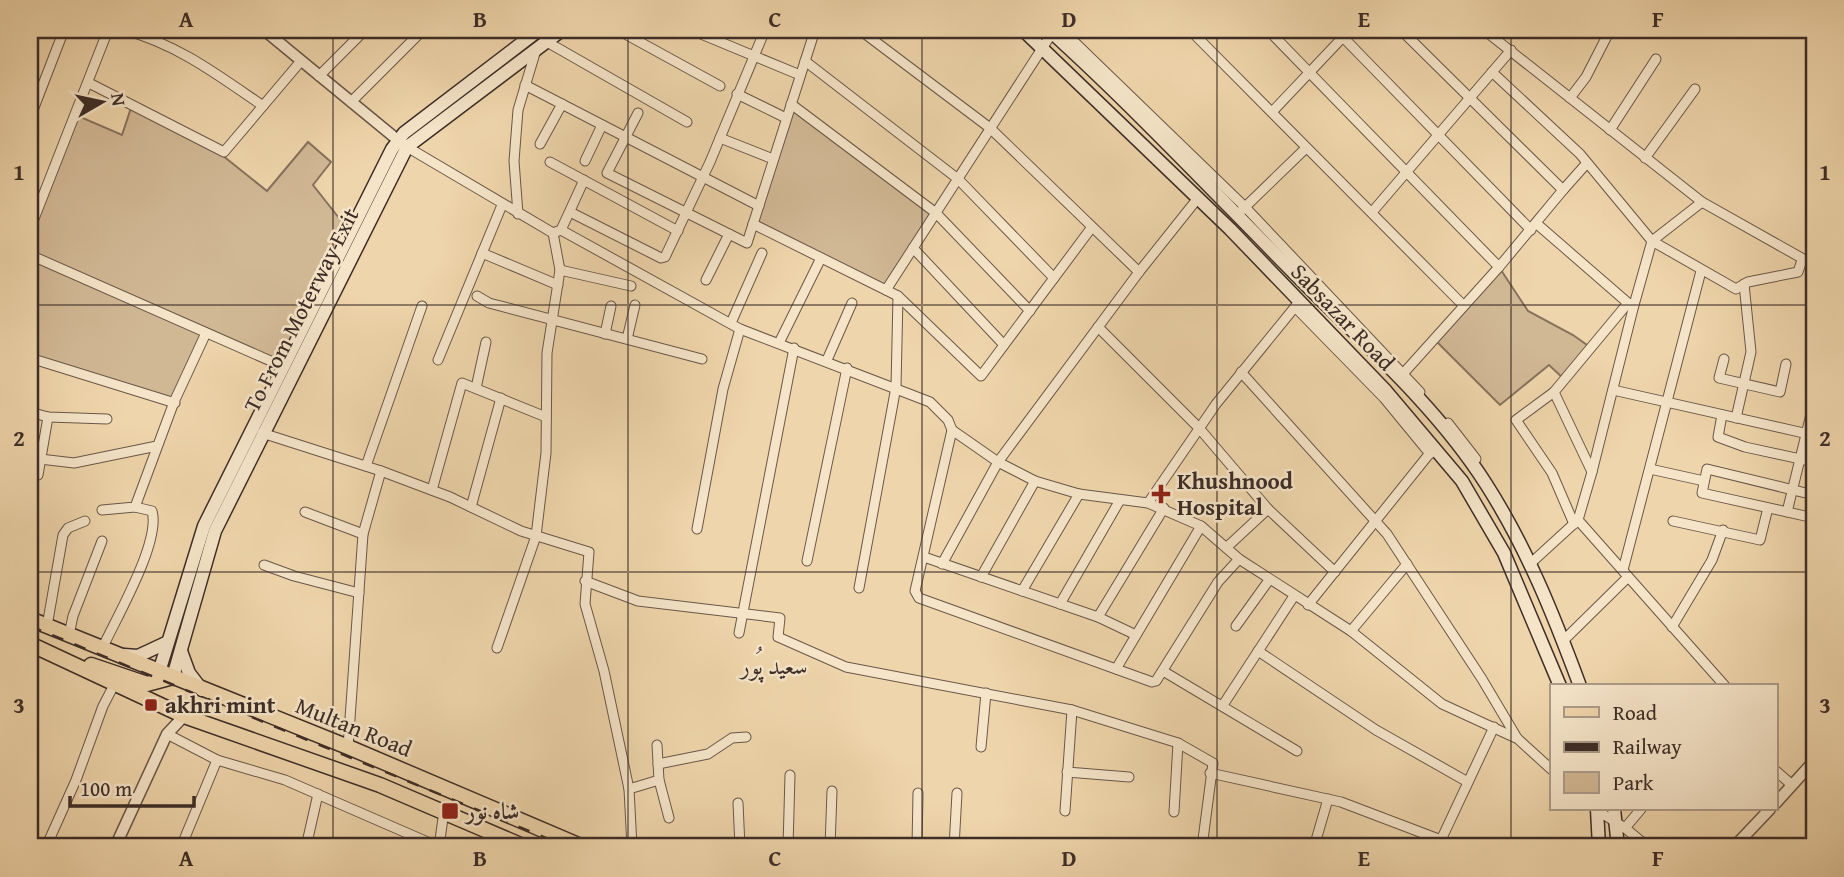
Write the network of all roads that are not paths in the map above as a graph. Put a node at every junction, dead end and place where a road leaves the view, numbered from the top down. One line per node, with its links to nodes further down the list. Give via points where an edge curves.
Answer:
1 (64, 30): 46 (street)
2 (108, 30): 33 (street)
3 (124, 30): 43 (street, via 196,59)
4 (264, 30): 27 (street)
5 (365, 30): 32 (street)
6 (424, 30): 40 (street)
7 (539, 30): 55 (main road, To From Moterway Exit)
8 (562, 30): 22 (main road, To From Moterway Exit)
9 (618, 30): 35 (street)
10 (702, 30): 25 (street, via 701,34)
11 (765, 30): 25 (street)
12 (815, 30): 28 (street)
13 (860, 30): 50 (street)
14 (1023, 30): 23 (main road, Sabsazar Road)
15 (1054, 30): 23 (street); 73 (main road, Sabsazar Road)
16 (1190, 30): 44 (street)
17 (1268, 30): 29 (street)
18 (1401, 30): 38 (street)
19 (1484, 30): 24 (street)
20 (1594, 30): 39 (street, via 1607,36)
21 (1339, 33): 29 (street); 52 (street)
22 (542, 46): 34 (street); 48 (street); 55 (main road, To From Moterway Exit)
23 (1042, 46): 50 (street); 68 (main road, Sabsazar Road)
24 (1511, 50): 30 (street); 39 (street)
25 (754, 55): 31 (street); 37 (street)
26 (1656, 59): 51 (street)
27 (301, 61): 32 (street); 43 (street)
28 (804, 61): 31 (street); 65 (street)
29 (1308, 72): 44 (street); 63 (street)
30 (1492, 72): 38 (street); 62 (street)
31 (800, 75): 42 (street)
32 (319, 76): 40 (street)
33 (89, 83): 43 (street, via 224,152); 70 (street)
34 (526, 85): 41 (street); 78 (street, via 518,110 514,161)
35 (720, 86)
36 (1695, 89): 58 (street)
37 (737, 94): 47 (street); 54 (street)
38 (1470, 97): 52 (street); 67 (street)
39 (1570, 98): 51 (street)
40 (351, 102): 55 (street)
41 (562, 104): 49 (street); 56 (street)
42 (791, 104): 47 (street); 77 (street)
43 (263, 106)
44 (1273, 111): 57 (street)
45 (638, 113): 53 (street)
46 (30, 118)
47 (786, 118): 59 (street)
48 (687, 122)
49 (602, 125): 53 (street); 60 (street)
50 (990, 128): 65 (street); 80 (street)
51 (1610, 130): 58 (street)
52 (1439, 134): 63 (street); 81 (street)
53 (625, 138): 64 (street); 76 (street, via 607,173)
54 (720, 138): 59 (street); 64 (street)
55 (402, 144): 71 (street); 133 (main road, To From Moterway Exit); 154 (main road, To From Moterway Exit)
56 (540, 144)
57 (1306, 148): 73 (street); 74 (street)
58 (1645, 158): 69 (street)
59 (773, 159): 72 (street)
60 (585, 161)
61 (550, 162): 66 (street)
62 (1587, 163): 67 (street); 86 (street)
63 (1407, 172): 74 (street); 94 (street)
64 (703, 176): 72 (street); 76 (street)
65 (958, 179): 77 (street); 99 (street)
66 (584, 180): 75 (street); 83 (street)
67 (1563, 190): 81 (street)
68 (1198, 198): 97 (street); 101 (main road, Sabsazar Road)
69 (1702, 202): 86 (street); 92 (street)
70 (34, 204): 82 (street)
71 (502, 205): 78 (street); 88 (street)
72 (759, 206): 79 (street)
73 (1242, 210): 98 (main road, Sabsazar Road); 136 (street)
74 (1373, 211): 112 (street)
75 (570, 212): 83 (street, via 661,258); 84 (street)
76 (686, 212): 83 (street); 85 (street)
77 (936, 213): 87 (street); 115 (street)
78 (518, 214): 84 (street)
79 (753, 224): 85 (street, via 747,243); 91 (street)
80 (1092, 226): 97 (street); 99 (street)
81 (1534, 227): 94 (street); 110 (street)
82 (30, 229)
83 (678, 230)
84 (557, 232): 95 (street); 117 (street)
85 (729, 234): 100 (street)
86 (1652, 241): 96 (street); 110 (street)
87 (913, 248): 105 (street); 125 (street)
88 (481, 253): 103 (street); 130 (street)
89 (762, 253): 117 (street)
90 (30, 255): 120 (street)
91 (821, 258): 105 (street); 124 (street)
92 (1802, 260): 93 (street); 102 (street, via 1798,272)
93 (1814, 265)
94 (1499, 267): 112 (street)
95 (560, 270): 103 (street); 104 (street)
96 (1701, 271): 102 (street, via 1736,289); 145 (street)
97 (1139, 272): 118 (street)
98 (1293, 272): 101 (main road); 136 (main road, Sabsazar Road)
99 (1054, 278): 115 (street)
100 (706, 280)
101 (1282, 284): 109 (main road, Sabsazar Road)
102 (1744, 284): 137 (street, via 1751,352)
103 (558, 285): 116 (street)
104 (631, 286)
105 (886, 290): 107 (street)
106 (477, 296): 116 (street)
107 (898, 296): 125 (street, via 981,376); 138 (street)
108 (852, 303): 131 (street)
109 (1297, 304): 135 (street); 157 (main road, Sabsazar Road, via 1386,391)
110 (1631, 304): 140 (street); 141 (street)
111 (635, 305): 122 (street)
112 (1464, 305): 136 (street)
113 (422, 306): 162 (street)
114 (611, 306): 121 (street)
115 (1030, 311): 125 (street)
116 (553, 320): 121 (street); 149 (street, via 547,353)
117 (731, 323): 119 (street)
118 (1098, 327): 152 (street); 160 (street)
119 (740, 328): 124 (street); 189 (street, via 723,389)
120 (206, 333): 133 (street); 143 (street)
121 (605, 334): 122 (street)
122 (627, 340): 128 (street)
123 (486, 342): 139 (street)
124 (779, 343): 126 (street)
125 (1004, 345)
126 (794, 348): 131 (street); 213 (street)
127 (30, 358): 143 (street)
128 (702, 359)
129 (1724, 359): 137 (street, via 1719,378)
130 (438, 360)
131 (827, 360): 134 (street)
132 (1786, 364): 137 (street, via 1780,391)
133 (282, 366): 224 (main road, To From Moterway Exit, via 204,526)
134 (847, 368): 138 (street); 197 (street)
135 (1241, 372): 152 (street); 187 (street)
136 (1402, 375): 198 (main road, Sabsazar Road, via 1485,483)
137 (1744, 384): 150 (street)
138 (896, 387): 153 (street, via 930,402); 207 (street)
139 (476, 388): 142 (street); 169 (street, via 462,383)
140 (1613, 390): 145 (street); 165 (street)
141 (1554, 392): 165 (street); 186 (street, via 1516,420 1552,473)
142 (501, 398): 149 (street); 176 (street)
143 (175, 402): 156 (street)
144 (1814, 402): 155 (street)
145 (1667, 403): 147 (street); 163 (street)
146 (30, 412): 148 (street)
147 (1722, 415): 150 (street); 159 (street, via 1718,437)
148 (48, 417): 151 (street); 158 (street)
149 (546, 417): 192 (street)
150 (1736, 418): 155 (street)
151 (107, 419)
152 (1199, 428): 174 (street); 179 (street)
153 (952, 430): 160 (street); 195 (street)
154 (262, 433): 162 (street); 227 (main road, To From Moterway Exit, via 215,531)
155 (1808, 434): 159 (street)
156 (157, 446): 158 (street, via 74,463); 175 (street)
157 (1432, 451): 187 (street); 234 (main road, Sabsazar Road, via 1462,481 1504,553)
158 (40, 459): 166 (street)
159 (1802, 459): 161 (street); 170 (street)
160 (998, 462): 167 (street); 199 (street)
161 (1814, 462)
162 (366, 466): 164 (street)
163 (1650, 469): 168 (street); 203 (street)
164 (381, 471): 169 (street); 191 (street)
165 (1592, 472): 186 (street)
166 (37, 475)
167 (1035, 481): 171 (street); 204 (street)
168 (1704, 481): 170 (street, via 1707,469); 178 (street, via 1702,493)
169 (432, 490): 176 (street)
170 (1793, 490): 172 (street); 182 (street)
171 (1079, 494): 173 (street); 208 (street)
172 (1814, 495)
173 (1120, 500): 174 (street); 211 (street)
174 (1148, 503): 177 (street)
175 (135, 507): 180 (street); 229 (street, via 152,511 152,528)
176 (471, 507): 192 (street)
177 (1164, 508): 188 (street); 214 (street)
178 (1768, 508): 182 (street); 190 (street, via 1760,540)
179 (1268, 509): 194 (street); 202 (street)
180 (102, 510)
181 (305, 512): 191 (street)
182 (1787, 512): 183 (street)
183 (1814, 518)
184 (85, 521): 216 (street, via 63,535)
185 (1673, 521): 190 (street)
186 (1576, 522): 198 (street); 203 (street)
187 (1377, 523): 200 (street); 202 (street)
188 (1201, 527): 194 (street); 222 (street)
189 (697, 529)
190 (1723, 530): 218 (street, via 1713,560)
191 (363, 534): 209 (street)
192 (536, 536): 206 (street, via 589,552); 226 (street)
193 (102, 541): 221 (street)
194 (1227, 547): 196 (street)
195 (924, 557): 199 (street); 231 (street, via 915,591 919,598)
196 (1239, 559): 205 (street); 232 (street, via 1219,582)
197 (807, 561)
198 (1533, 562): 223 (main road, Sabsazar Road)
199 (942, 564): 204 (street)
200 (1407, 564): 219 (street); 247 (street)
201 (264, 565): 209 (street)
202 (1335, 572): 212 (street)
203 (1625, 574): 218 (street); 223 (street)
204 (981, 577): 208 (street)
205 (1269, 580): 210 (street); 217 (street)
206 (585, 582): 213 (street, via 638,601); 265 (street, via 588,623 604,671)
207 (859, 588)
208 (1022, 591): 211 (street)
209 (359, 593): 250 (street)
210 (1294, 596): 212 (street); 228 (street)
211 (1060, 604): 214 (street)
212 (1308, 605): 219 (street)
213 (743, 613): 220 (street); 239 (street, via 780,618 778,637 846,667)
214 (1098, 617): 222 (street)
215 (30, 619): 216 (main road, Multan Road)
216 (47, 626): 221 (main road, Multan Road)
217 (1236, 626)
218 (1672, 627): 236 (street)
219 (1351, 631): 243 (street, via 1442,704)
220 (739, 633)
221 (69, 635): 229 (main road, Multan Road)
222 (1136, 635): 231 (street)
223 (1565, 639): 235 (main road, Sabsazar Road)
224 (167, 642): 229 (main road, via 138,656); 233 (main road, To From Moterway Exit)
225 (30, 644): 230 (main road, Multan Road)
226 (498, 648)
227 (180, 650): 233 (main road, To From Moterway Exit); 238 (main road)
228 (1258, 651): 240 (street); 263 (street, via 1376,730)
229 (109, 652): 233 (main road, Multan Road)
230 (63, 660): 233 (main road, via 147,684); 237 (main road, Multan Road)
231 (1116, 669): 232 (street, via 1152,682)
232 (1163, 671): 240 (street)
233 (164, 677): 238 (main road, Multan Road); 244 (main road, via 167,698 212,718)
234 (1559, 684)
235 (1579, 684)
236 (1723, 684)
237 (114, 685): 242 (main road, Multan Road); 283 (street)
238 (202, 690): 250 (main road, Multan Road)
239 (986, 693): 241 (street); 251 (street)
240 (1223, 705): 252 (street)
241 (1072, 710): 248 (street); 257 (street)
242 (184, 716): 244 (main road, Multan Road); 245 (street)
243 (1494, 727): 247 (street); 263 (street)
244 (223, 731): 277 (main road, Multan Road)
245 (167, 734): 253 (street); 284 (street)
246 (747, 737): 255 (street, via 732,738 708,754)
247 (1518, 739): 256 (street)
248 (1178, 743): 259 (street, via 1213,763); 279 (street)
249 (657, 745): 255 (street)
250 (348, 747): 289 (main road, Multan Road)
251 (981, 747)
252 (1297, 751)
253 (217, 760): 269 (street); 285 (street)
254 (1814, 761): 264 (street)
255 (658, 764): 262 (street)
256 (1550, 768)
257 (1067, 772): 261 (street); 278 (street)
258 (1778, 773): 264 (street)
259 (1210, 774): 270 (street); 296 (street)
260 (790, 775): 292 (street)
261 (1129, 777)
262 (659, 779): 265 (street); 280 (street)
263 (1466, 781): 282 (street)
264 (1792, 785): 271 (street)
265 (629, 789): 290 (street)
266 (832, 791): 293 (street)
267 (918, 793): 294 (street)
268 (957, 793): 295 (street)
269 (318, 794): 286 (street); 287 (street)
270 (1328, 799): 282 (street); 297 (street)
271 (1778, 801)
272 (738, 803): 291 (street)
273 (1596, 810): 299 (main road)
274 (1598, 810): 281 (street)
275 (1639, 810): 281 (street)
276 (1769, 810): 302 (street)
277 (444, 811): 287 (street); 288 (main road, Multan Road)
278 (1065, 811)
279 (1174, 812)
280 (669, 818)
281 (1619, 819): 300 (main road); 301 (street)
282 (1443, 843): 298 (street)
283 (46, 847)
284 (116, 847)
285 (181, 847)
286 (306, 847)
287 (439, 847)
288 (525, 847)
289 (583, 847)
290 (632, 847)
291 (740, 847)
292 (788, 847)
293 (830, 847)
294 (917, 847)
295 (954, 847)
296 (1202, 847)
297 (1314, 847)
298 (1456, 847)
299 (1599, 847)
300 (1618, 847)
301 (1648, 847)
302 (1734, 847)

